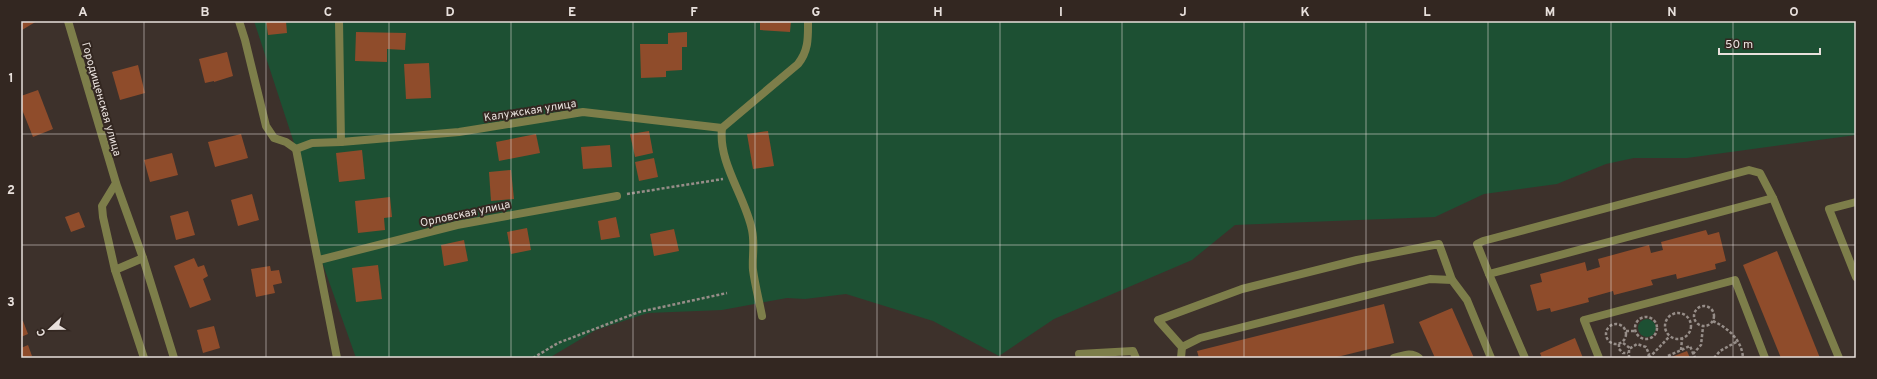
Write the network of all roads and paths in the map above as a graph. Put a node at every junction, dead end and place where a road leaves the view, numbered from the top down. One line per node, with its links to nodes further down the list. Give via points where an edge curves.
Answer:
1 (68, 21): 9 (street, Городищенская улица)
2 (239, 21): 7 (street, via 246,40 266,126 274,138)
3 (339, 21): 6 (street)
4 (808, 21): 5 (street, via 805,56)
5 (722, 128): 6 (street, Калужская улица, via 583,112 459,132); 8 (street, via 721,142)
6 (341, 142): 7 (street, Калужская улица, via 312,143)
7 (296, 148): 14 (street)
8 (732, 178): 10 (path); 20 (street, via 747,211 752,232 753,268)
9 (116, 183): 13 (street, Городищенская улица); 15 (street, via 102,206)
10 (617, 196): 14 (street, Орловская улица, via 457,225)
11 (1773, 198): 16 (street); 16 (street, via 1760,173 1749,170 1483,241 1476,244); 59 (street)
12 (1856, 202): 17 (street, via 1829,209)
13 (144, 258): 15 (street); 43 (street, Городищенская улица)
14 (319, 260): 44 (street)
15 (115, 270): 42 (street)
16 (1489, 274): 51 (street)
17 (1856, 277)
18 (1452, 280): 35 (street, via 1430,279 1200,338); 35 (street, via 1439,244 1357,260 1242,289 1158,320); 50 (street, via 1467,300)
19 (727, 293): 45 (path, via 639,312 558,343)
20 (762, 316)
21 (1695, 320): 22 (path, via 1696,311 1704,306 1712,310); 23 (path); 24 (path)
22 (1713, 321): 24 (path); 32 (path, via 1729,331)
23 (1690, 322): 25 (path, via 1684,314 1675,313 1668,317); 31 (path, via 1689,334)
24 (1703, 326): 40 (path, via 1701,344)
25 (1664, 327): 26 (path); 29 (path)
26 (1658, 328): 28 (path, via 1654,320 1647,317 1637,322); 30 (path, via 1652,338)
27 (1626, 331): 28 (path); 33 (path, via 1626,338); 33 (path, via 1622,326 1615,324 1607,330 1608,340 1613,344)
28 (1635, 331): 30 (path)
29 (1669, 337): 31 (path); 54 (path)
30 (1643, 339): 34 (path)
31 (1682, 339): 37 (path)
32 (1738, 341): 56 (path, via 1720,351); 57 (path)
33 (1621, 344): 36 (path, via 1627,344); 38 (path, via 1621,351)
34 (1642, 345): 36 (path); 54 (path, via 1648,350)
35 (1182, 348): 47 (street)
36 (1630, 348): 38 (path)
37 (1681, 350): 40 (path, via 1690,346); 41 (path)
38 (1628, 353): 53 (path)
39 (1079, 354): 46 (street, via 1133,351)
40 (1693, 354): 55 (path)
41 (1668, 356)
42 (144, 358)
43 (174, 358)
44 (337, 358)
45 (533, 358)
46 (1136, 358)
47 (1181, 358)
48 (1394, 358): 49 (street, via 1409,354)
49 (1418, 358)
50 (1491, 358)
51 (1525, 358)
52 (1599, 358): 58 (street, via 1584,320 1735,280)
53 (1629, 358)
54 (1649, 358)
55 (1694, 358)
56 (1714, 358)
57 (1743, 358)
58 (1765, 358)
59 (1839, 358)

